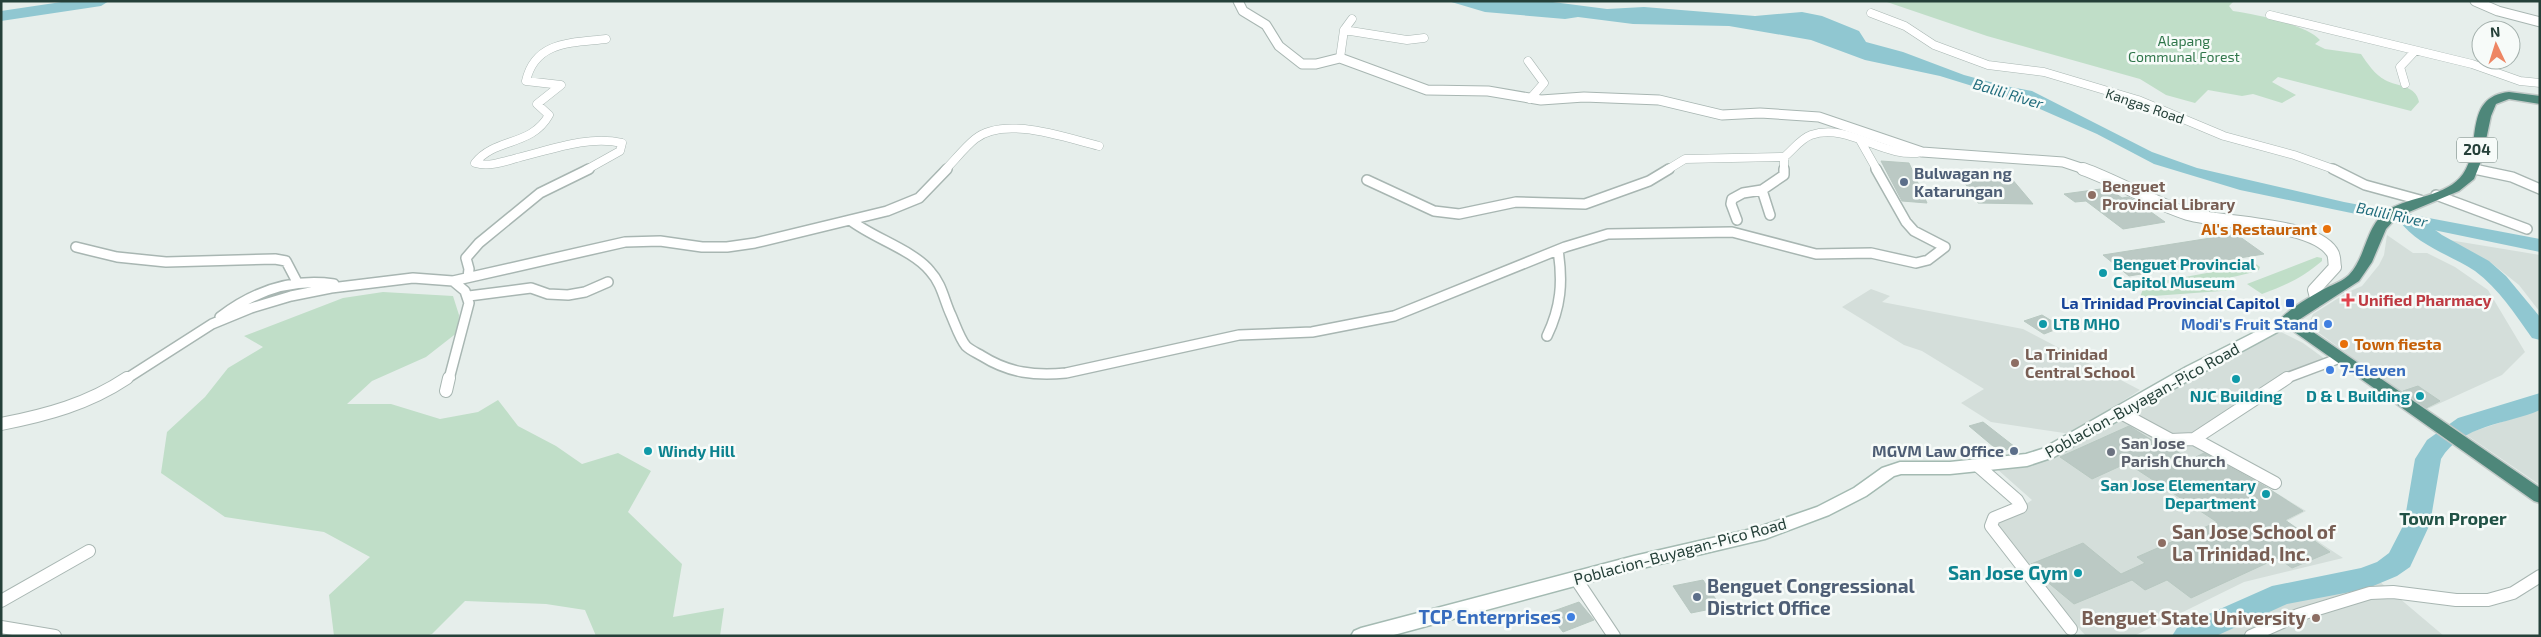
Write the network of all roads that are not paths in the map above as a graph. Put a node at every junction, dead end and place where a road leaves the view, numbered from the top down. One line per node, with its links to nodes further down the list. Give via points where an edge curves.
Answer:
1 (1238, 1): 11 (street, via 1244,11 1266,25 1279,46 1296,60 1308,65)
2 (2475, 1): 6 (street)
3 (1871, 13): 26 (street, Kangas Road, via 1905,26 1927,42 1988,65 2044,72 2132,98 2224,136 2294,155 2370,187)
4 (2270, 15): 10 (street)
5 (1352, 19): 7 (street)
6 (2540, 22)
7 (1344, 30): 8 (street, via 1407,40); 11 (street)
8 (1424, 38)
9 (606, 39): 33 (street, via 566,45 539,54 531,64 526,81 561,85 537,104 549,115 548,120 530,136 485,153 476,163 504,161 600,140 622,143 620,151 540,193 479,243 466,258)
10 (2415, 51): 13 (street, via 2494,70 2520,81); 14 (street, via 2400,67)
11 (1340, 58): 15 (street, via 1417,88 1488,91)
12 (1528, 61): 15 (street, via 1544,83)
13 (2540, 83)
14 (2406, 84)
15 (1530, 99): 19 (street, via 1650,99 1670,101 1722,116 1760,113 1819,117)
16 (2540, 100): 21 (highway, 204, via 2506,96 2488,105)
17 (1860, 140): 19 (street, via 1903,153); 20 (street, via 1838,134 1816,134 1799,142); 32 (street, via 1906,222 1914,231 1945,247 1928,260 1916,263 1871,253 1816,254 1742,234 1716,232 1608,234)
18 (1099, 146): 28 (street, via 1014,128 987,132 976,138 919,198)
19 (1922, 152): 39 (street, via 2063,162 2109,178 2186,213 2210,220 2267,225 2309,236 2323,244 2336,260 2335,267 2314,290)
20 (1784, 157): 22 (street, via 1685,159 1649,181 1585,204 1516,202 1459,214 1434,211); 24 (street, via 1784,175)
21 (2474, 169): 23 (street, via 2512,177); 25 (highway, 204, via 2459,186)
22 (1367, 180)
23 (2540, 189)
24 (1762, 190): 27 (street); 29 (street, via 1732,199)
25 (2436, 194): 26 (highway, 204); 30 (street)
26 (2420, 200): 39 (highway, 204, via 2385,220 2374,236 2367,259 2354,278)
27 (1770, 215)
28 (850, 220): 32 (street, via 930,270 941,286 966,346 998,366 1027,374 1046,375 1066,374 1239,335 1312,332 1394,316); 33 (street, via 727,247 702,248 660,241 625,242)
29 (1737, 220)
30 (2527, 229)
31 (76, 246): 35 (street, via 117,257 166,262 280,260 286,261)
32 (1558, 250): 42 (street, via 1562,297 1559,312)
33 (468, 277): 34 (street)
34 (453, 281): 37 (street, via 407,279); 38 (street)
35 (297, 282): 37 (street); 41 (street, via 235,304)
36 (608, 282): 38 (street, via 568,295 548,294 532,288)
37 (342, 286): 41 (street, via 265,303)
38 (469, 296): 44 (street)
39 (2317, 301): 40 (highway, 204)
40 (2287, 321): 43 (highway); 45 (main road, Poblacion-Buyagan-Pico Road)
41 (212, 324): 46 (street, via 90,400 64,410)
42 (1547, 336)
43 (2340, 358): 47 (street, via 2280,381); 50 (highway)
44 (446, 391)
45 (2121, 413): 47 (street, via 2171,440); 48 (main road, Poblacion-Buyagan-Pico Road, via 2048,453 2014,463)
46 (1, 424)
47 (2194, 439): 49 (street)
48 (1978, 466): 53 (main road, Poblacion-Buyagan-Pico Road, via 1900,468 1823,511 1759,534); 56 (street, via 2021,507 1994,518 1991,526)
49 (2275, 483)
50 (2540, 497)
51 (89, 551): 54 (street)
52 (2540, 576): 60 (street, via 2519,590 2483,601 2376,592 2296,615)
53 (1576, 579): 57 (main road, Poblacion-Buyagan-Pico Road); 59 (street)
54 (1, 601)
55 (1, 626): 58 (street)
56 (2070, 629)
57 (1368, 635)
58 (55, 636)
59 (1614, 636)
60 (2251, 636)

